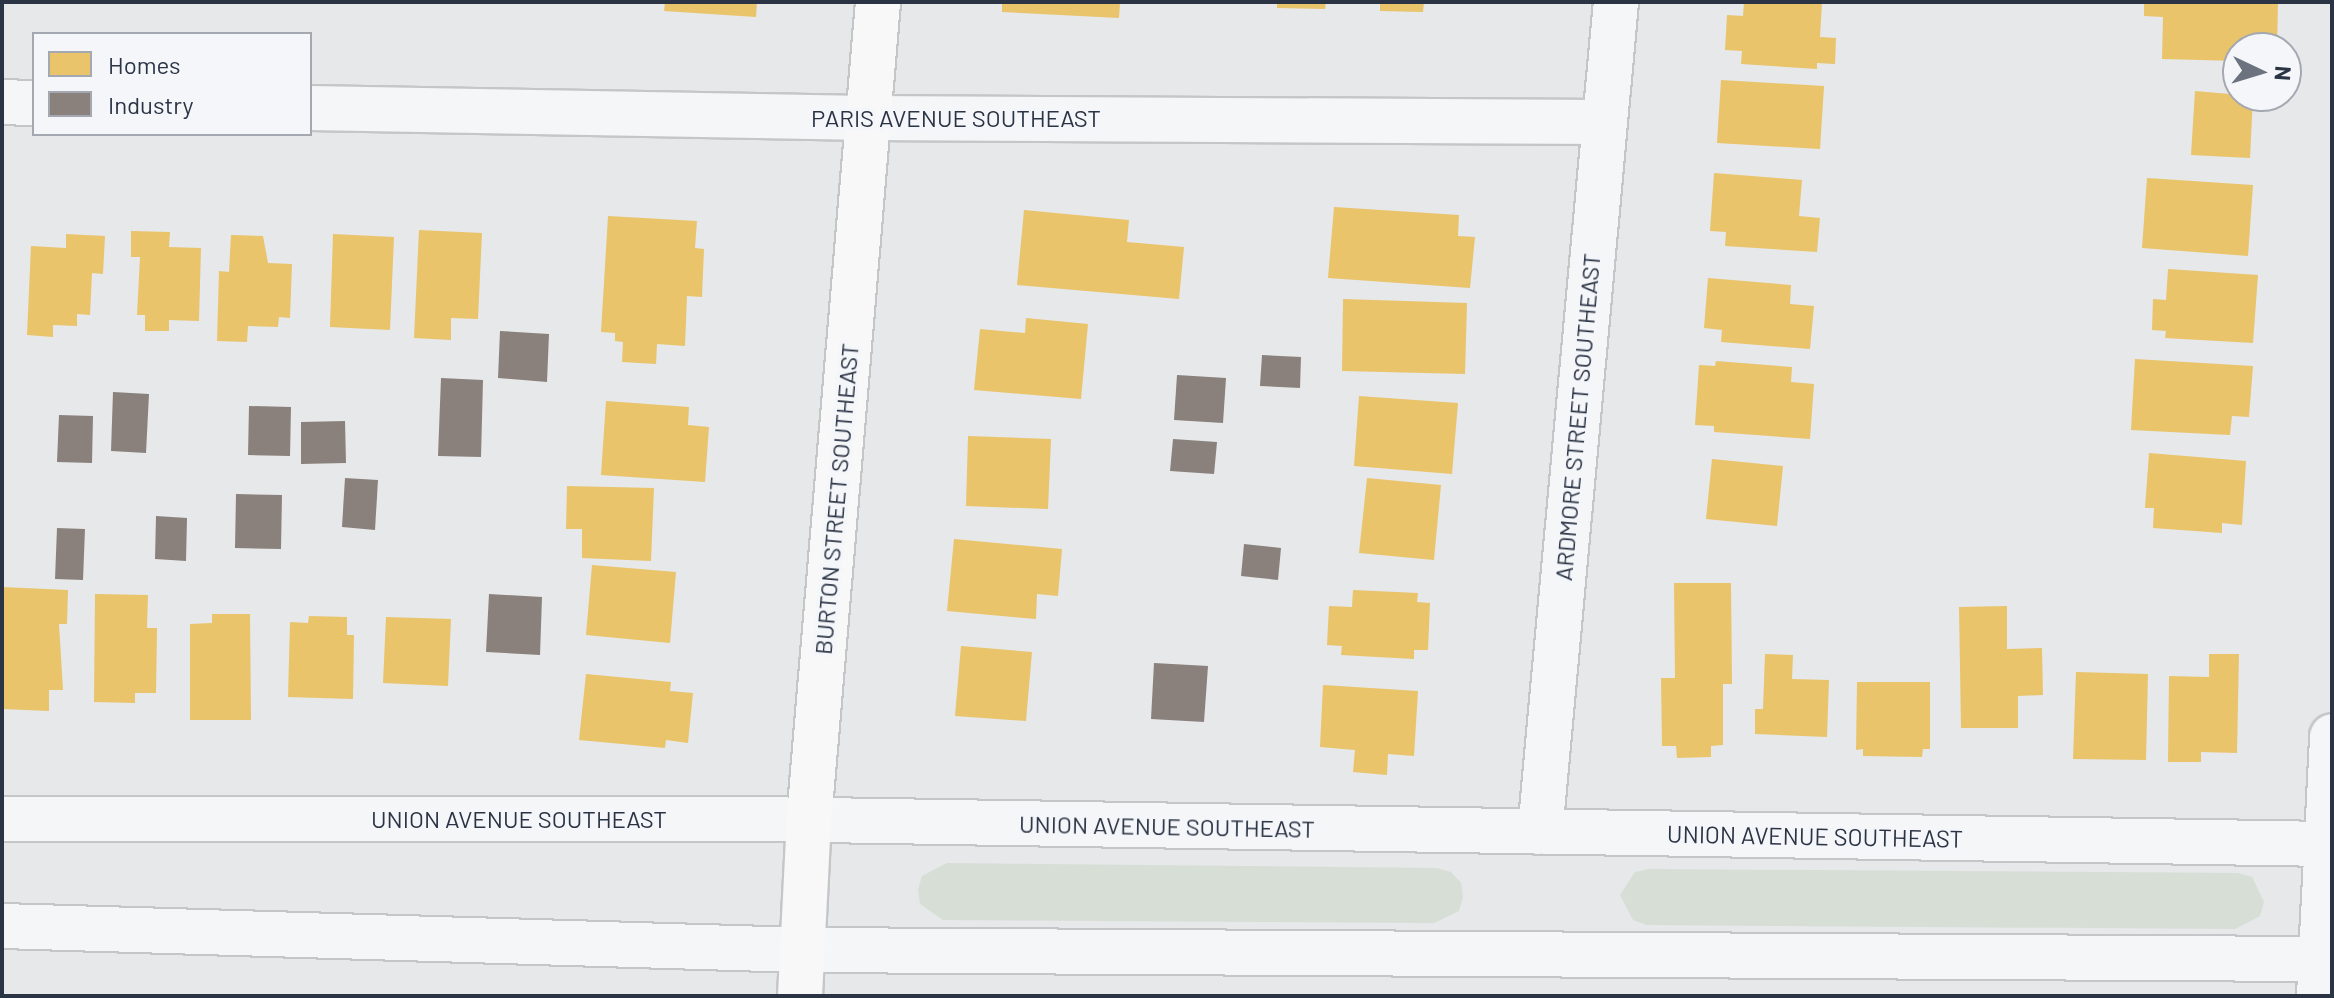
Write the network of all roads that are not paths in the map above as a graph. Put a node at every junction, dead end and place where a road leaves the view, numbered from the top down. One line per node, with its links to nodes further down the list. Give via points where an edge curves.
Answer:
1 (878, 2): 6 (main road, BURTON STREET SOUTHEAST)
2 (1616, 2): 7 (street, ARDMORE STREET SOUTHEAST)
3 (2, 102): 4 (street)
4 (32, 103)
5 (312, 108): 6 (street, PARIS AVENUE SOUTHEAST)
6 (868, 118): 7 (street, PARIS AVENUE SOUTHEAST); 10 (main road, BURTON STREET SOUTHEAST)
7 (1603, 122): 11 (street, ARDMORE STREET SOUTHEAST)
8 (2332, 736): 12 (street)
9 (2, 819): 10 (street, UNION AVENUE SOUTHEAST)
10 (809, 820): 11 (street, UNION AVENUE SOUTHEAST); 14 (main road, BURTON STREET SOUTHEAST)
11 (1540, 832): 12 (street, UNION AVENUE SOUTHEAST)
12 (2328, 844): 15 (street)
13 (2, 926): 14 (street)
14 (802, 950): 15 (street); 16 (main road, BURTON STREET SOUTHEAST)
15 (2324, 971)
16 (800, 996)

